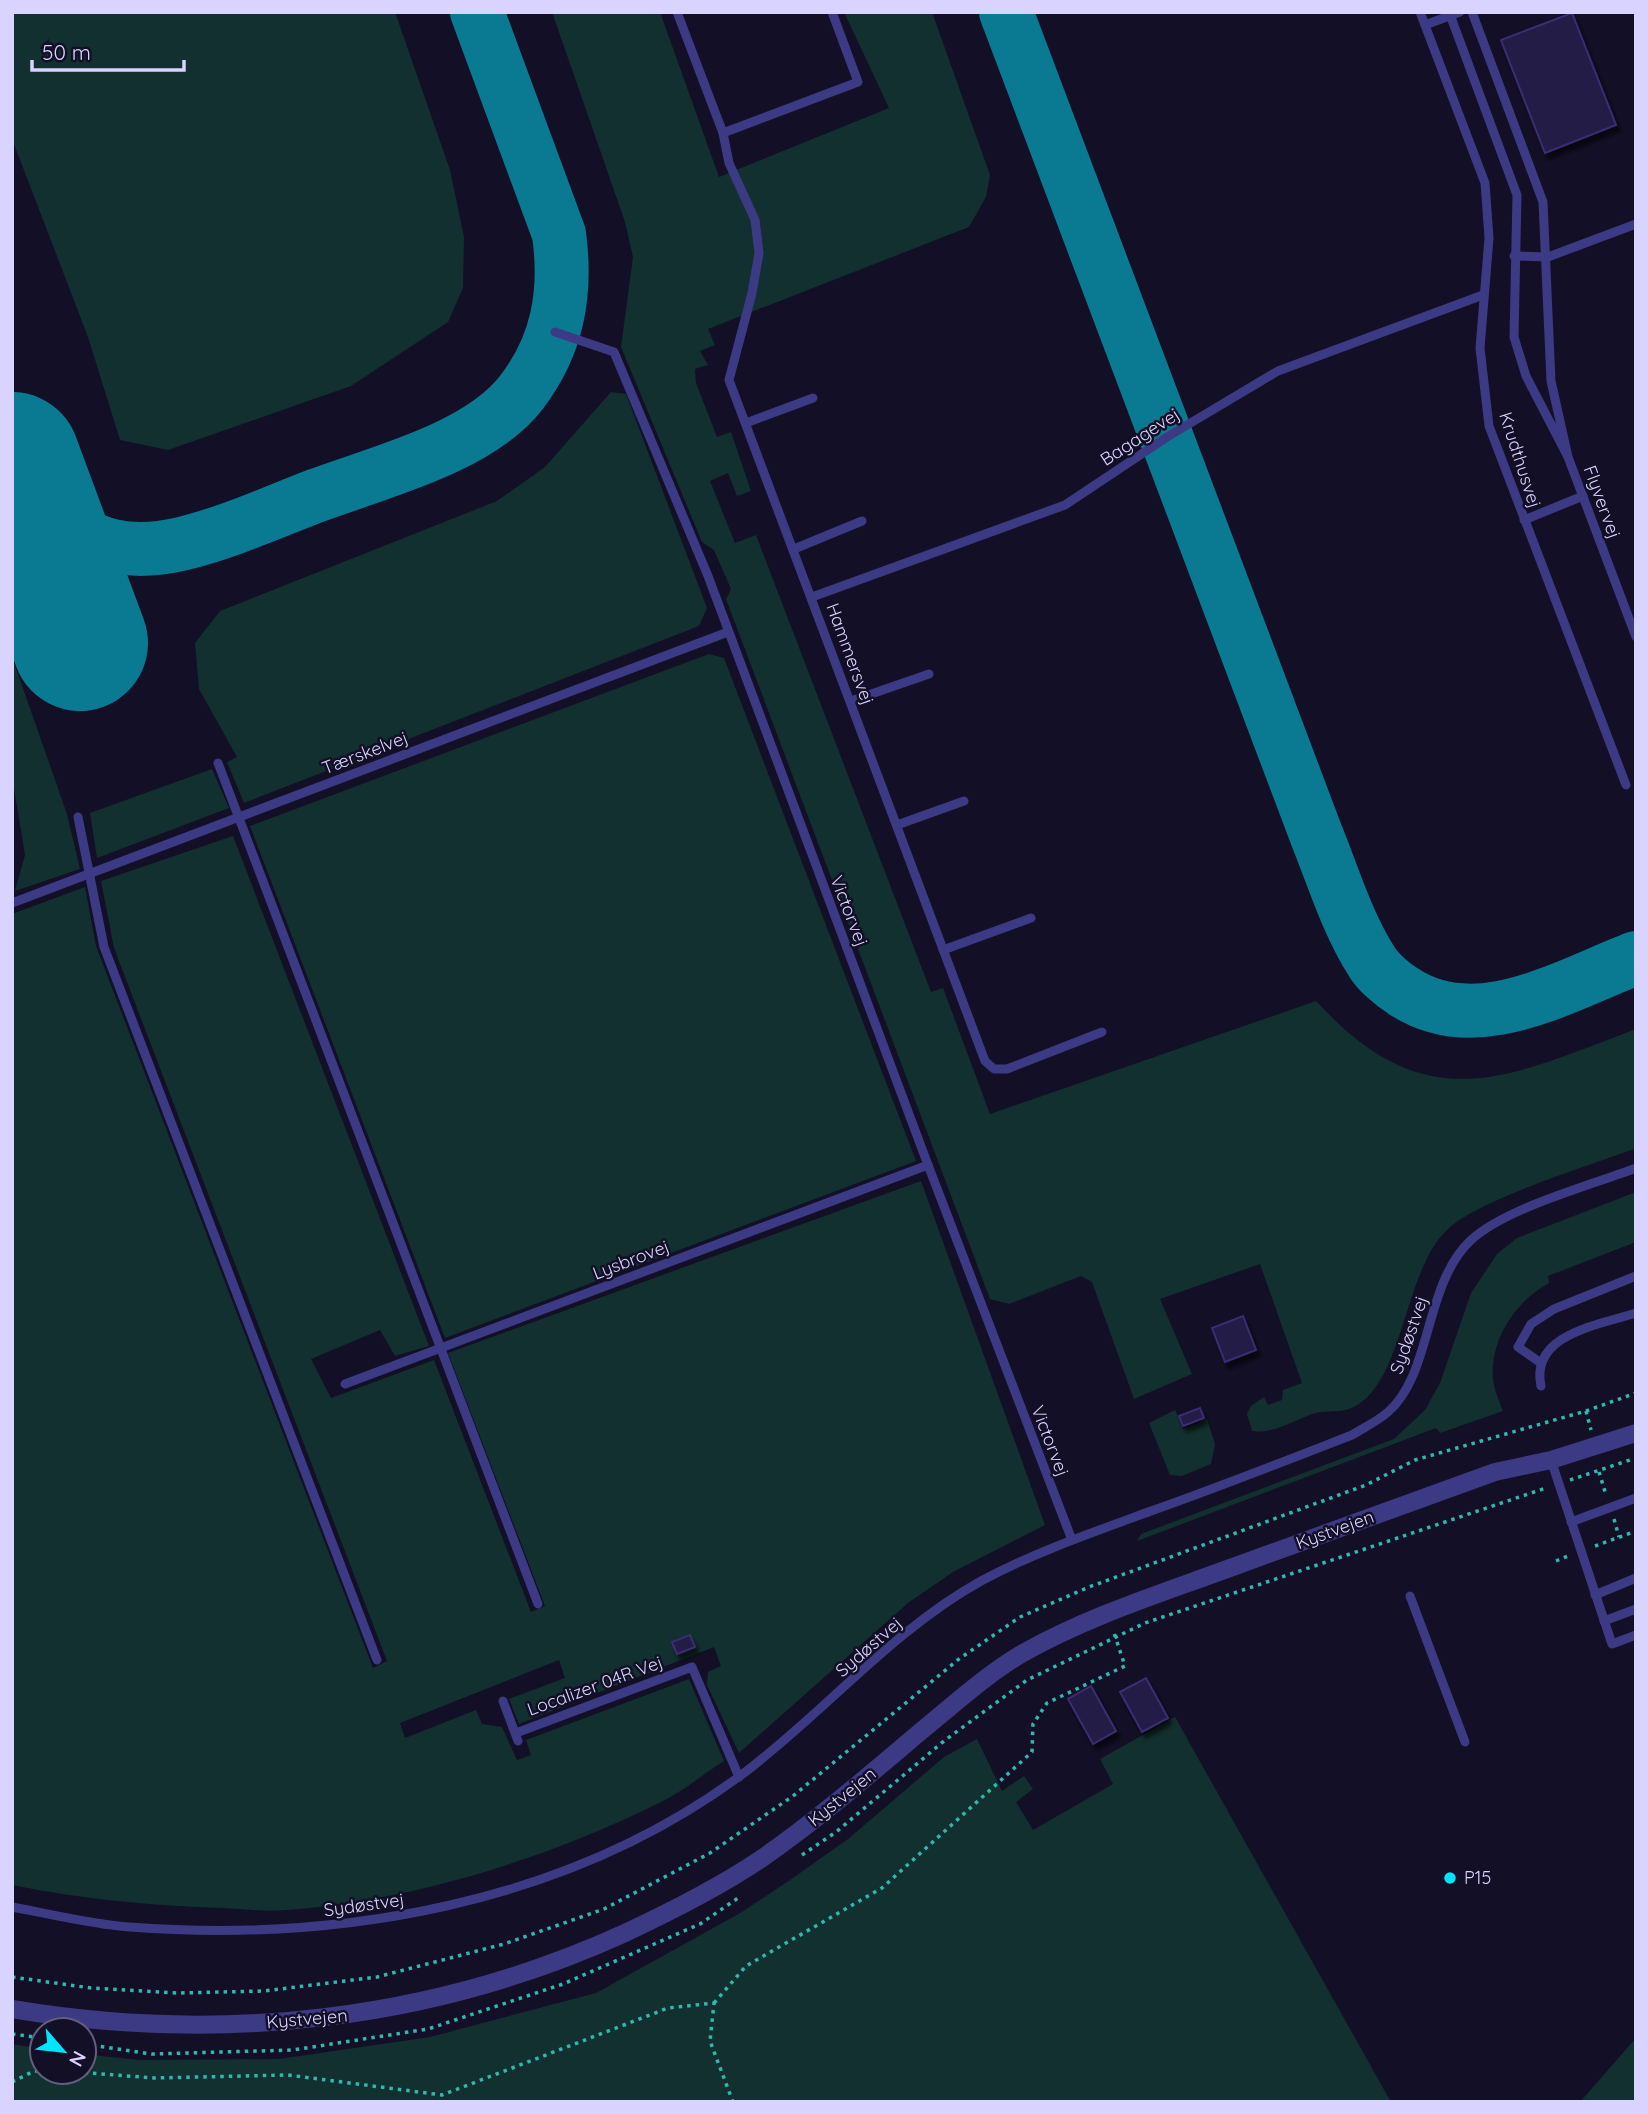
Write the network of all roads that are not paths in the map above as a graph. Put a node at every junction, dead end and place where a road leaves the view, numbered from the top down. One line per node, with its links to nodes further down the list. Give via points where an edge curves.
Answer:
1 (677, 12): 7 (lane, Hammersvej)
2 (832, 12): 7 (lane, via 858,82)
3 (1420, 12): 6 (lane, Krudthusvej)
4 (1472, 12): 10 (lane, via 1543,202)
5 (1453, 13): 6 (lane); 9 (lane, via 1517,195)
6 (1425, 25): 11 (lane, Krudthusvej, via 1485,183 1489,237)
7 (723, 133): 14 (lane, Hammersvej, via 729,163 755,220 759,253 729,380)
8 (1636, 224): 10 (lane)
9 (1514, 256): 10 (lane); 15 (lane, via 1514,337 1526,376)
10 (1548, 257): 15 (lane, via 1551,381)
11 (1483, 295): 17 (lane, Krudthusvej, via 1480,348 1489,426); 20 (lane, Bagagevej, via 1278,371 1065,505)
12 (555, 332): 21 (lane, Victorvej, via 614,352)
13 (814, 398): 14 (lane)
14 (746, 423): 19 (lane, Hammersvej)
15 (1568, 457): 16 (lane, Flyvervej)
16 (1583, 496): 17 (lane); 22 (lane, Flyvervej)
17 (1524, 520): 26 (lane, Krudthusvej)
18 (862, 521): 19 (lane)
19 (793, 549): 20 (lane, Hammersvej)
20 (812, 597): 24 (lane, Hammersvej)
21 (728, 632): 29 (lane, Tærskelvej); 36 (lane, Victorvej)
22 (1636, 638)
23 (929, 674): 24 (lane)
24 (851, 701): 30 (lane, Hammersvej)
25 (218, 763): 29 (lane)
26 (1626, 785)
27 (964, 801): 30 (lane)
28 (78, 817): 31 (lane)
29 (237, 818): 31 (lane, Tærskelvej); 40 (lane)
30 (897, 825): 34 (lane, Hammersvej)
31 (90, 873): 32 (lane, Tærskelvej); 56 (lane, via 104,947)
32 (12, 903)
33 (1031, 918): 34 (lane)
34 (943, 950): 35 (lane, Hammersvej, via 985,1061 994,1069 1007,1069)
35 (1102, 1032)
36 (928, 1165): 40 (lane, Lysbrovej); 48 (lane, Victorvej)
37 (1636, 1168): 48 (lane, Sydøstvej, via 1500,1220 1470,1241 1448,1269 1407,1388 1388,1412 1352,1435)
38 (1636, 1276): 41 (lane, via 1554,1309 1531,1324 1518,1347)
39 (1636, 1313): 41 (lane, via 1568,1334 1545,1352)
40 (440, 1349): 42 (lane, Lysbrovej); 52 (lane)
41 (1541, 1363): 43 (lane)
42 (345, 1384)
43 (1541, 1386)
44 (1636, 1433): 45 (street, Kystvejen)
45 (1551, 1460): 47 (lane); 61 (street, Kystvejen, via 1495,1472 1108,1613 1022,1654 954,1704 823,1814 748,1867 653,1920 542,1967 426,2000 290,2022 143,2024)
46 (1636, 1498): 47 (lane)
47 (1571, 1522): 50 (lane)
48 (1072, 1540): 59 (lane, Sydøstvej, via 979,1582 941,1607)
49 (1636, 1578): 50 (lane)
50 (1595, 1595): 54 (lane)
51 (1409, 1596): 58 (lane)
52 (538, 1604)
53 (1636, 1609): 54 (lane)
54 (1604, 1621): 55 (lane, via 1612,1644)
55 (1636, 1635)
56 (377, 1660)
57 (503, 1701): 59 (lane, Localizer 04R Vej, via 517,1737 692,1667)
58 (1465, 1742)
59 (739, 1777): 60 (lane, Sydøstvej, via 592,1860 449,1908 320,1927 239,1929 126,1927)
60 (12, 1907)
61 (12, 2009)

